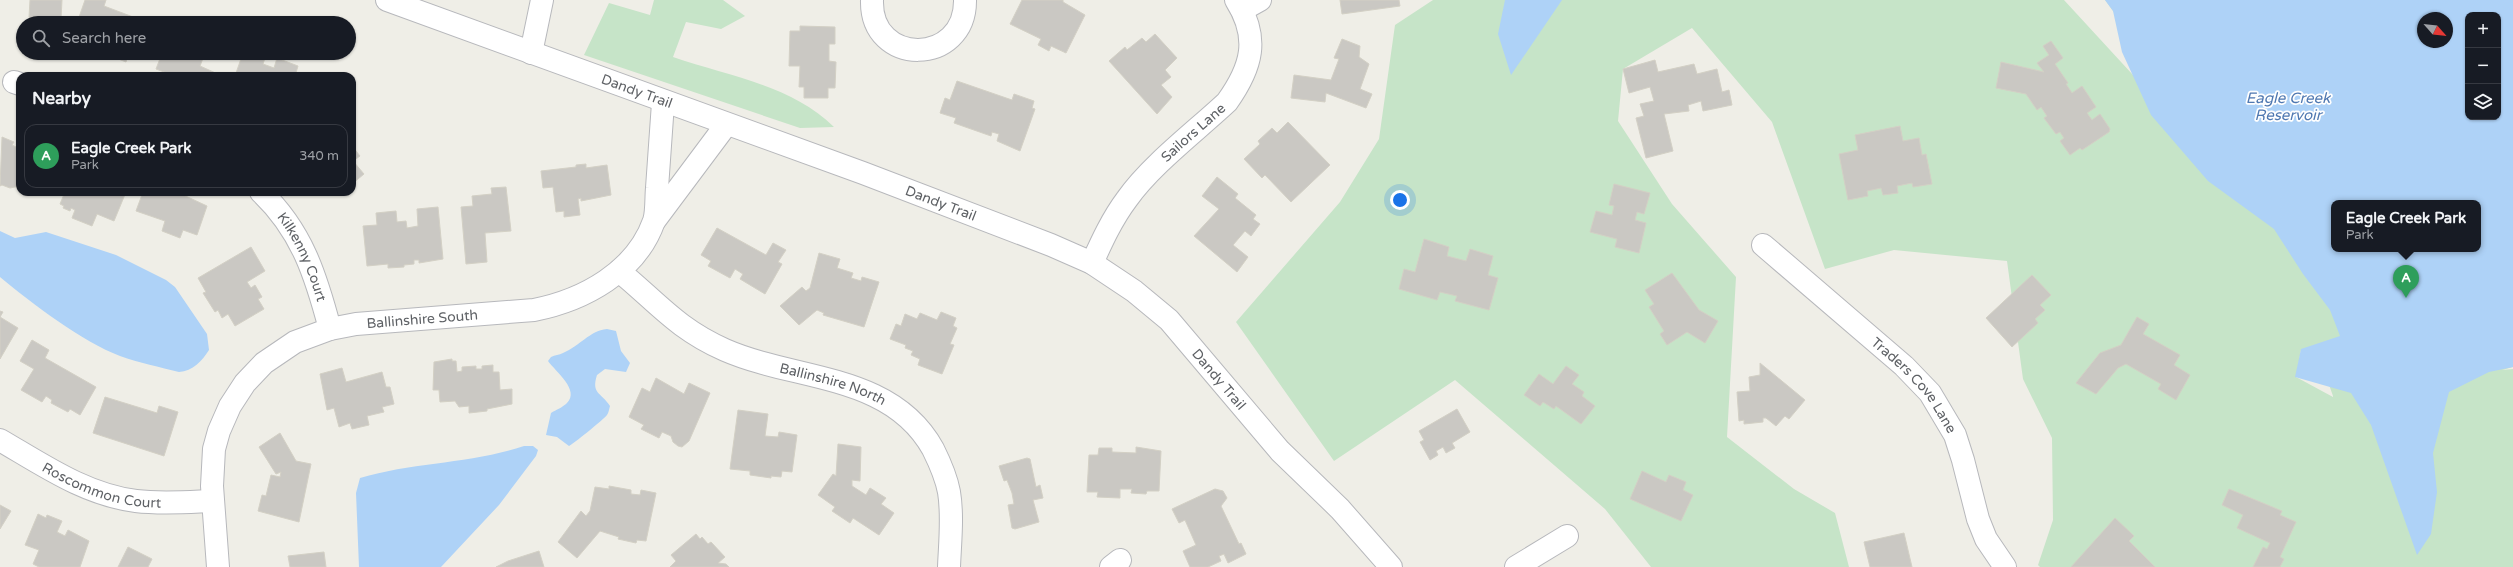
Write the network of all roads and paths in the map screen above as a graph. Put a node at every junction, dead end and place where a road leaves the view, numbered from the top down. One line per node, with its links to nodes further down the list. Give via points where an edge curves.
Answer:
1 (387, 0): 6 (street, Dandy Trail)
2 (542, 0): 6 (street)
3 (872, 0): 4 (street, via 873,15 883,35 901,47 922,50 936,47 954,34 964,15)
4 (965, 0)
5 (1246, 3): 12 (street, Sailors Lane, via 1251,53 1238,87 1227,102 1147,176 1127,198 1109,226)
6 (531, 53): 7 (street, Dandy Trail)
7 (663, 103): 8 (street, Dandy Trail); 10 (street, Ballinshire South)
8 (726, 125): 10 (street); 12 (street, Dandy Trail, via 863,173 1052,245)
9 (265, 196): 14 (street, Kilkenny Court, via 280,213 305,252 319,286)
10 (654, 220): 13 (street, Ballinshire South, via 644,242)
11 (1763, 245): 22 (street, Traders Cove Lane, via 1904,366 1930,393 1955,435 1986,539)
12 (1092, 263): 20 (street, Dandy Trail, via 1134,291 1169,320 1280,451 1340,509)
13 (619, 271): 14 (street, Ballinshire South, via 588,292 562,304 525,311 356,324); 19 (street, Ballinshire North, via 661,310 707,341 751,359 859,388 883,399 905,414 925,435 945,475 950,501)
14 (330, 329): 16 (street, Ballinshire South, via 295,342 264,362 240,390 226,414 217,437 212,467)
15 (0, 440): 16 (street, Roscommon Court, via 71,481 107,495 163,503)
16 (212, 500): 18 (street, Ballinshire South)
17 (1566, 536): 21 (street)
18 (218, 567)
19 (949, 567)
20 (1391, 567)
21 (1516, 567)
22 (2005, 567)

